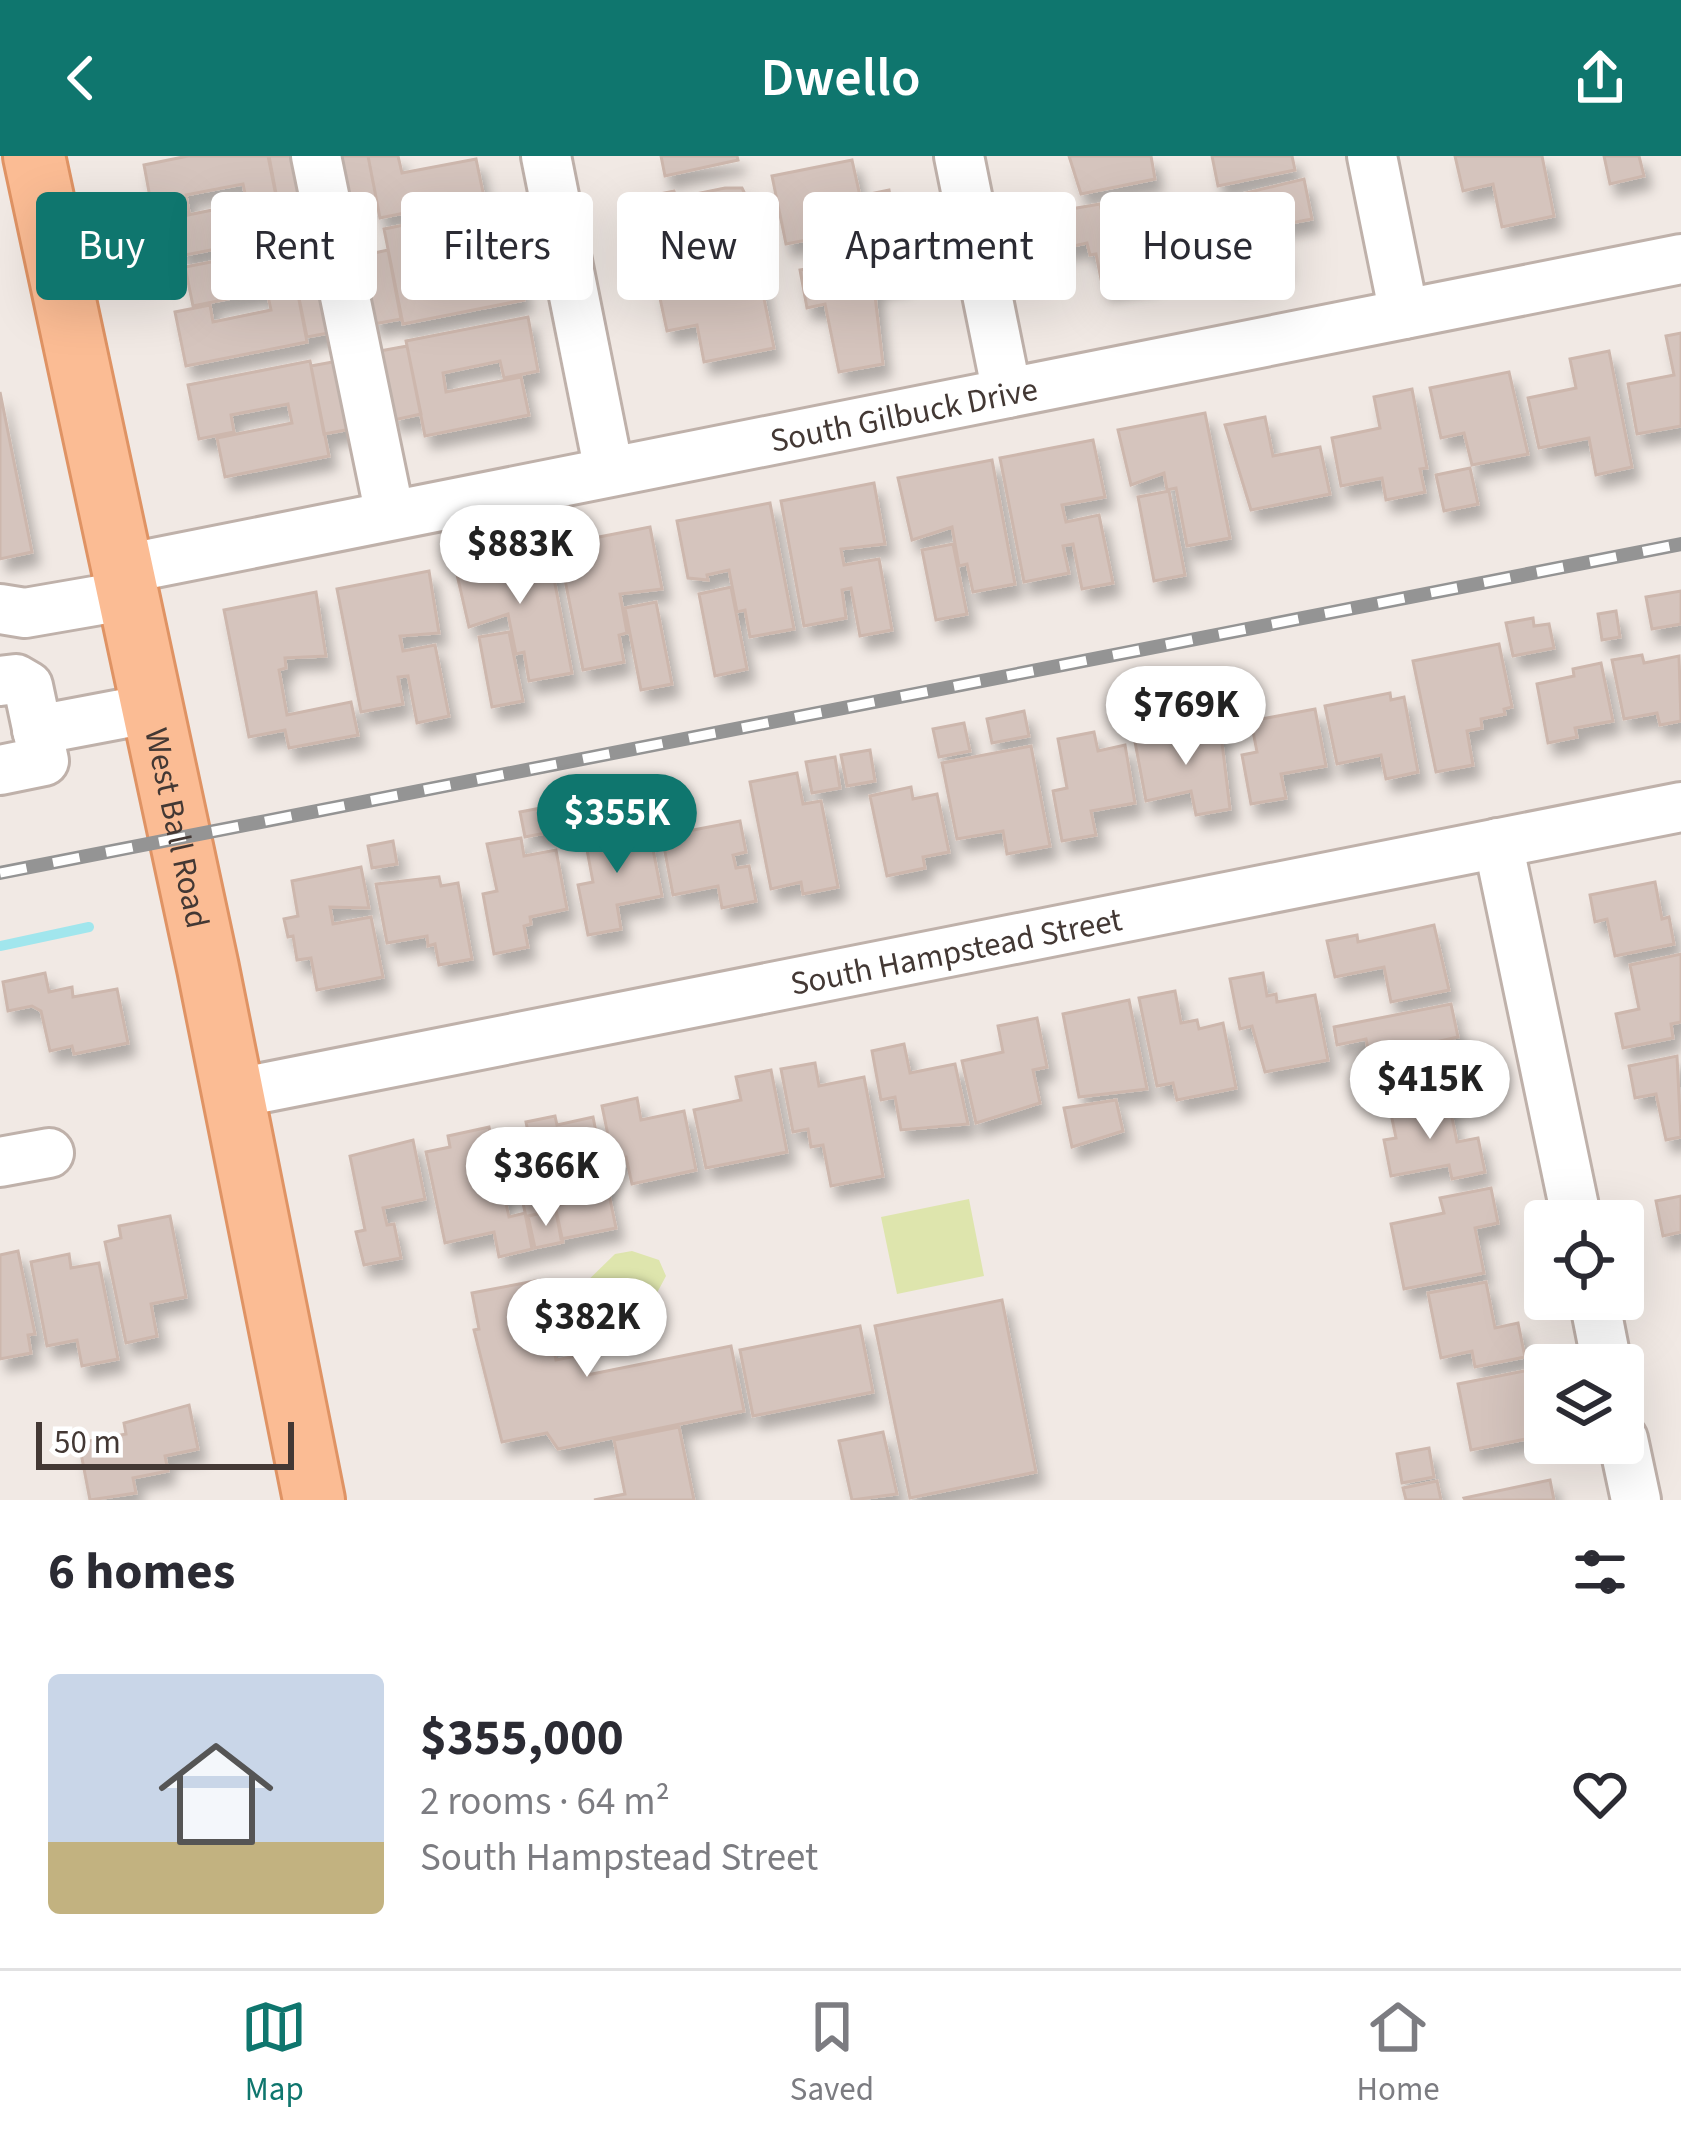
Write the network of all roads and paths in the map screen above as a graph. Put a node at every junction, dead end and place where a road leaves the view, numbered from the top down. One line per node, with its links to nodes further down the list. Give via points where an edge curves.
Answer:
1 (34, 156): 11 (main road, West Ball Road)
2 (316, 156): 10 (street)
3 (546, 156): 9 (street)
4 (959, 156): 8 (street)
5 (1372, 156): 7 (street)
6 (1681, 259): 7 (street, South Gilbuck Drive)
7 (1404, 314): 8 (street, South Gilbuck Drive)
8 (1007, 393): 9 (street, South Gilbuck Drive)
9 (609, 471): 10 (street, South Gilbuck Drive)
10 (390, 514): 11 (street, South Gilbuck Drive)
11 (127, 582): 12 (street, South Gilbuck Drive, via 25,613); 14 (main road, West Ball Road)
12 (0, 610)
13 (0, 681): 15 (street, via 28,686)
14 (153, 708): 15 (street); 19 (main road, West Ball Road)
15 (37, 730): 16 (street, via 44,761)
16 (0, 770)
17 (1681, 807): 18 (street, South Hampstead Street)
18 (1498, 843): 19 (street, South Hampstead Street); 22 (street)
19 (232, 1094): 24 (main road, West Ball Road)
20 (49, 1153): 21 (street)
21 (0, 1162)
22 (1573, 1200)
23 (1628, 1464): 25 (street)
24 (314, 1500)
25 (1636, 1500)

